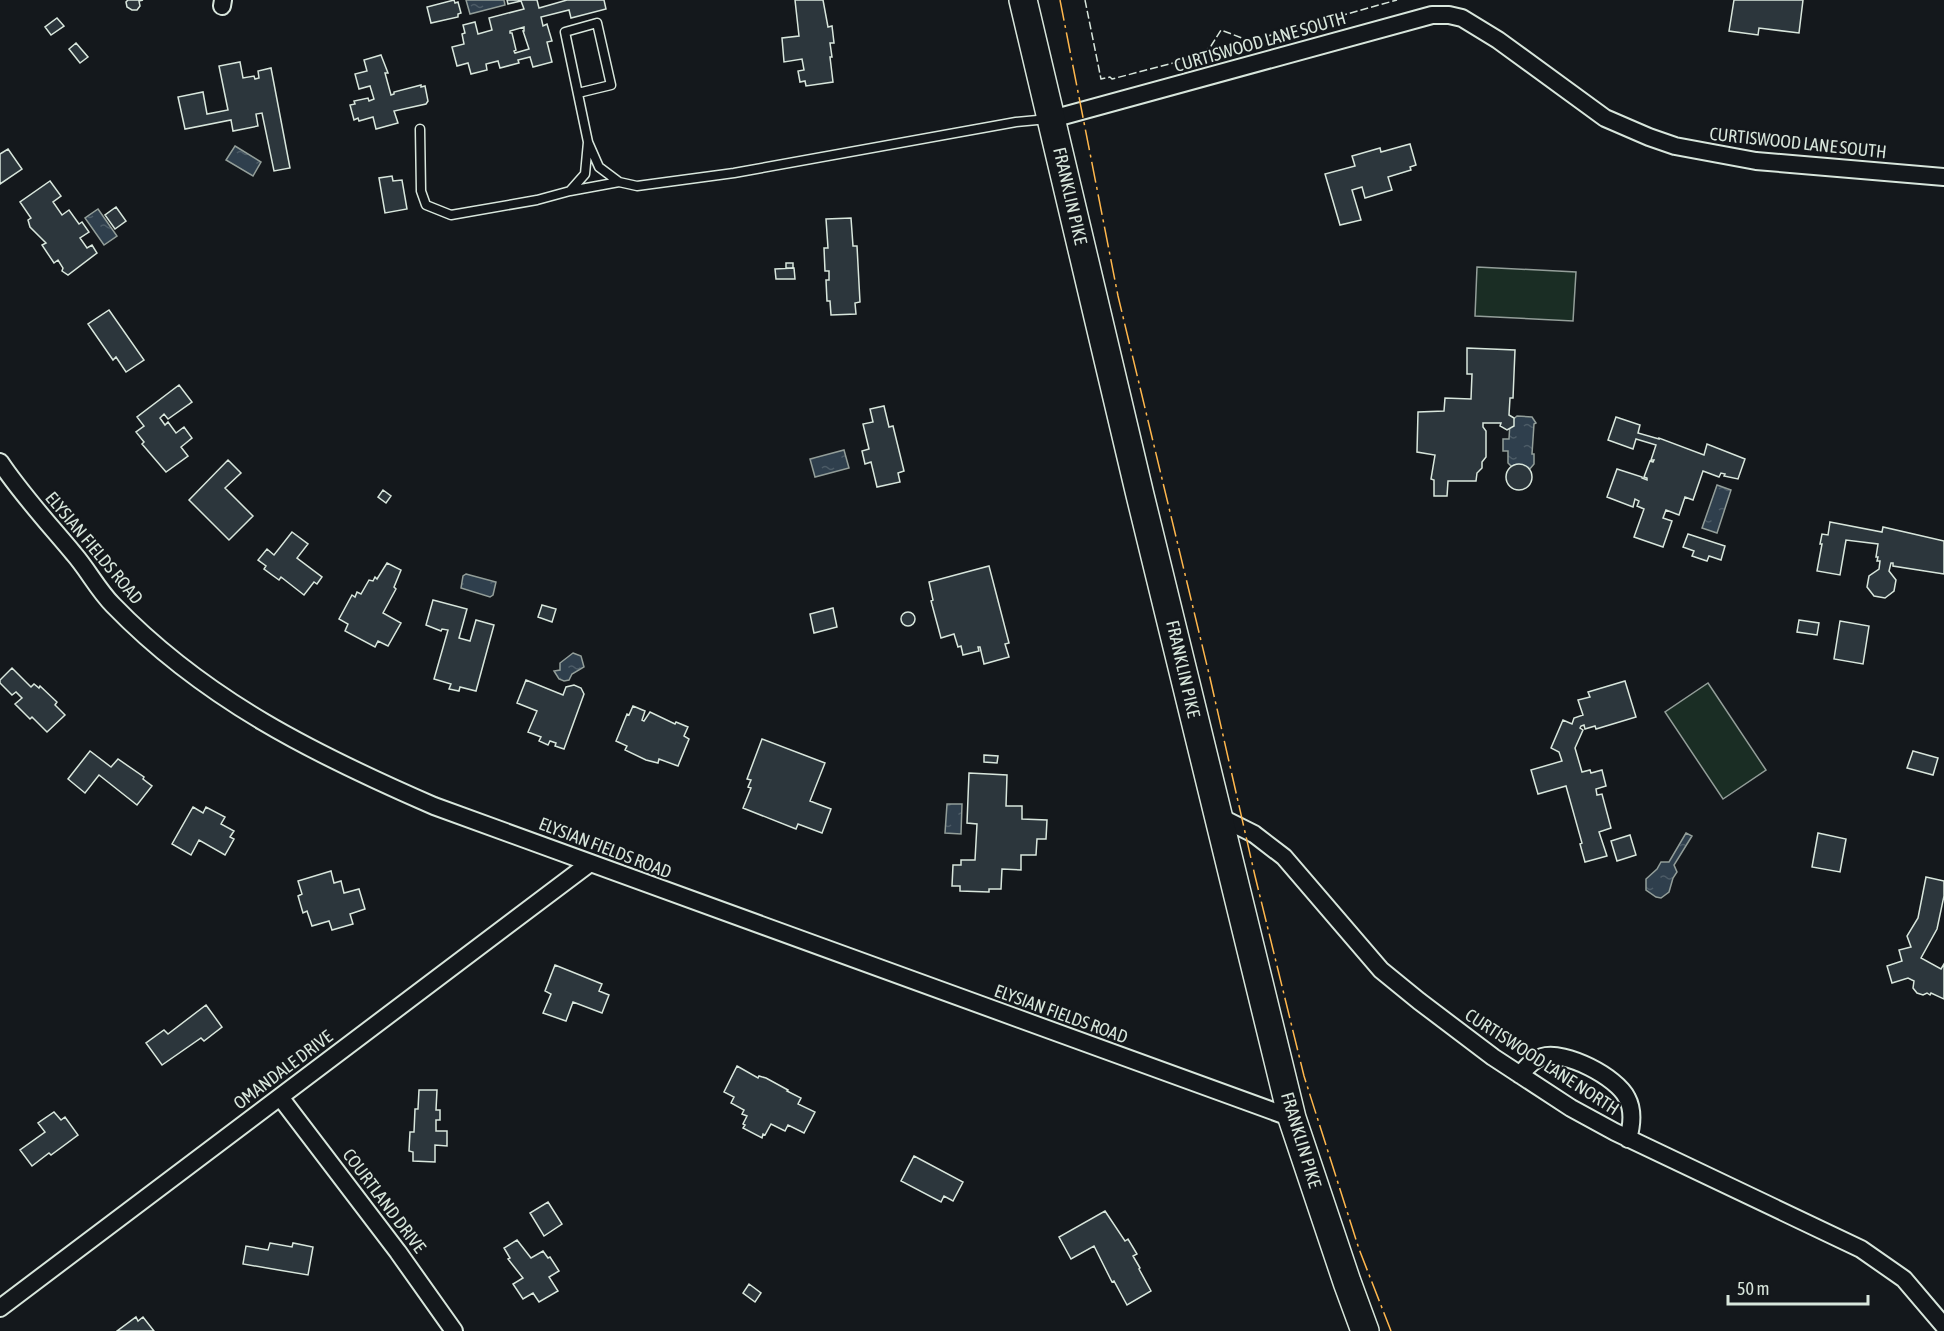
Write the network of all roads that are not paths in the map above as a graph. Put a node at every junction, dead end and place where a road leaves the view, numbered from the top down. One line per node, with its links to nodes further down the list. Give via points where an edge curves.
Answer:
1 (1023, 0): 3 (main road, FRANKLIN PIKE)
2 (578, 93): 2 (lane, via 611,85 597,23 565,32); 5 (lane)
3 (1052, 119): 6 (street, CURTISWOOD LANE SOUTH, via 1432,15 1449,15 1462,18 1498,40 1605,118 1666,143 1756,161); 7 (lane, via 1016,122 734,173 637,186); 10 (main road, FRANKLIN PIKE)
4 (420, 129): 8 (lane, via 421,190 426,205 452,215)
5 (588, 142): 7 (lane, via 599,168); 8 (lane, via 585,174)
6 (1944, 177)
7 (619, 182): 8 (lane)
8 (570, 191)
9 (0, 462): 11 (street, ELYSIAN FIELDS ROAD, via 111,603 165,654 237,707 387,786)
10 (1218, 816): 12 (street, CURTISWOOD LANE NORTH, via 1254,834 1284,856 1381,970); 14 (main road, FRANKLIN PIKE)
11 (590, 863): 13 (street, OMANDALE DRIVE); 14 (street, ELYSIAN FIELDS ROAD)
12 (1520, 1075): 15 (street, CURTISWOOD LANE NORTH); 15 (street, via 1531,1063 1556,1055 1588,1066 1626,1095 1632,1123)
13 (280, 1097): 16 (street, OMANDALE DRIVE); 18 (street, COURTLAND DRIVE, via 399,1252)
14 (1293, 1118): 19 (main road, FRANKLIN PIKE)
15 (1628, 1139): 17 (street, CURTISWOOD LANE NORTH, via 1861,1250 1904,1279)
16 (0, 1308)
17 (1944, 1326)
18 (454, 1331)
19 (1365, 1331)

